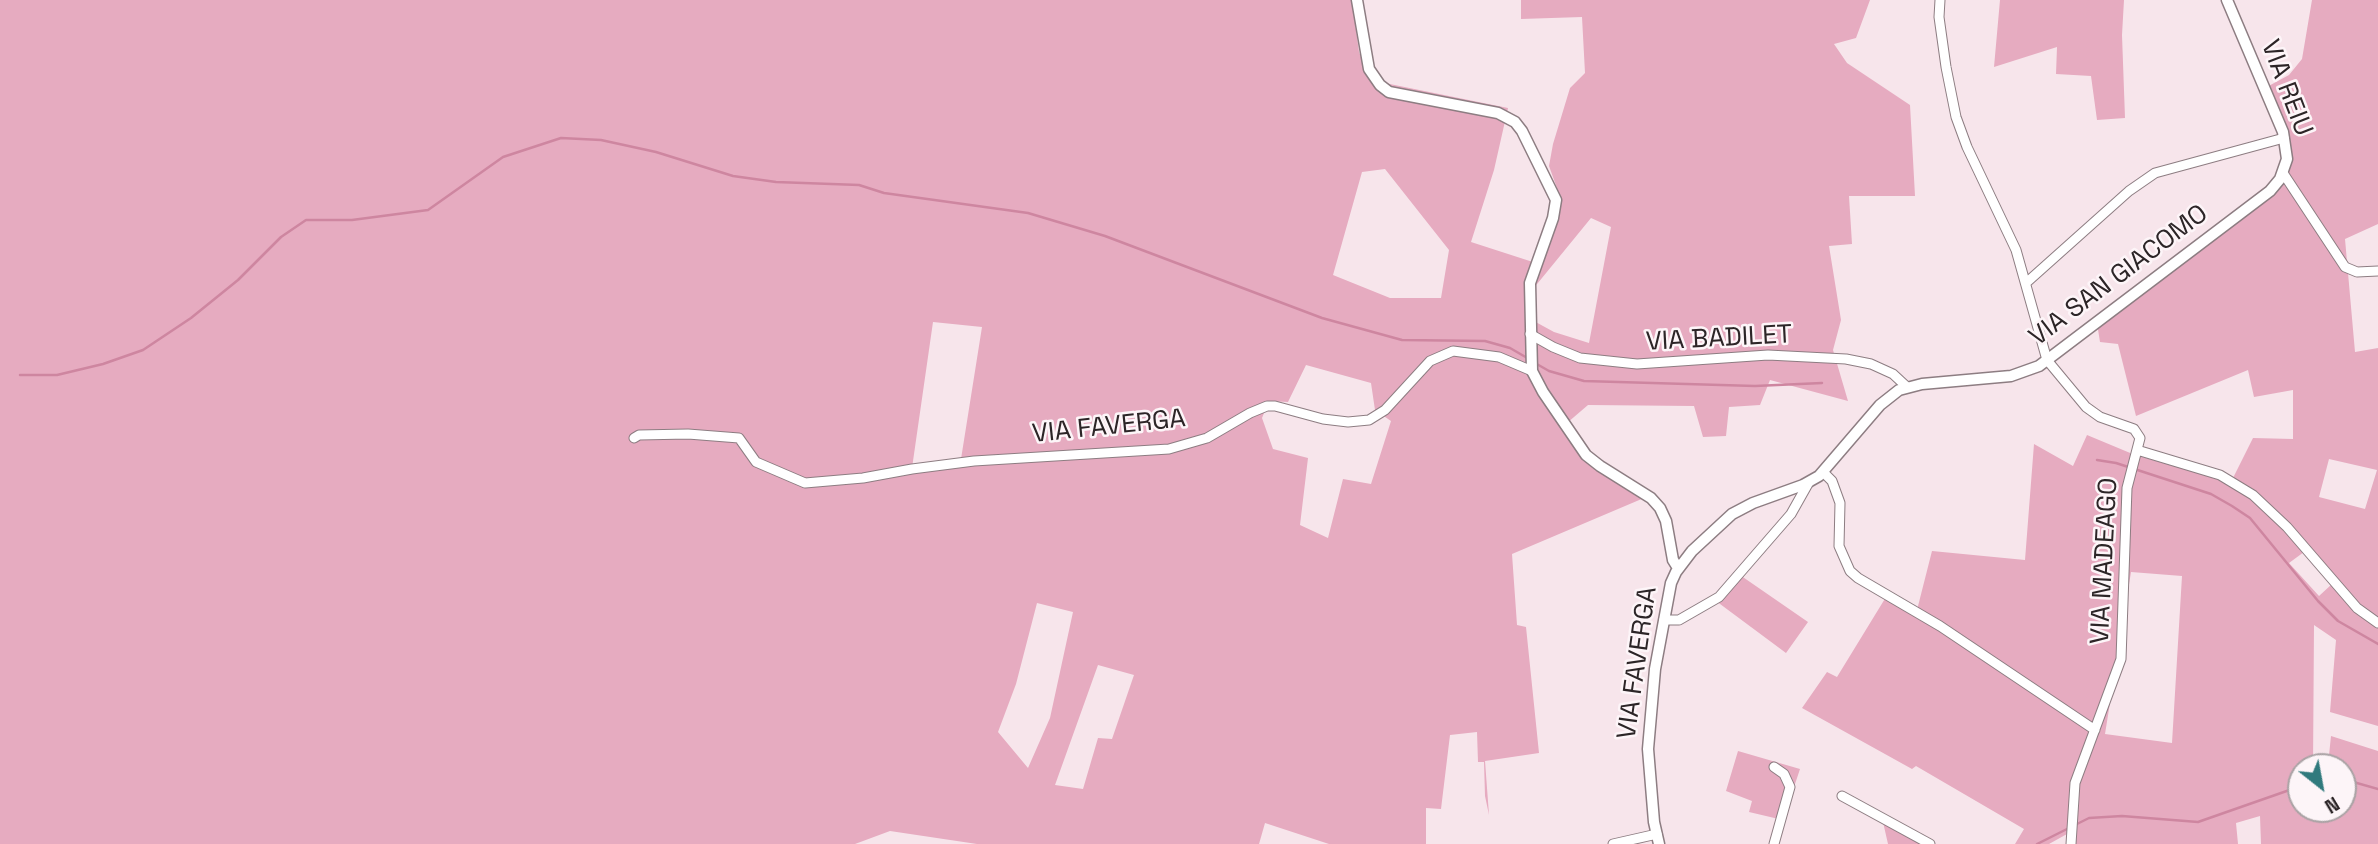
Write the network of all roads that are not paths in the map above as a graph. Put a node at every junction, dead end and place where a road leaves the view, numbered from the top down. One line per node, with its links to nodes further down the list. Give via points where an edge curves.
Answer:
1 (1357, 0): 9 (street, via 1368,69 1380,85 1389,92 1497,113 1516,122 1522,131 1556,200 1530,283)
2 (1940, 0): 8 (street, VIA MADEAGO, via 1938,17 1956,117 2016,250)
3 (2227, 0): 4 (street, VIA REIU)
4 (2284, 138): 5 (street, VIA REIU, via 2287,159); 8 (street, via 2155,173)
5 (2283, 173): 6 (street, VIA REIU); 7 (street, via 2345,267 2357,272)
6 (2270, 191): 10 (street, VIA SAN GIACOMO)
7 (2378, 271)
8 (2026, 283): 10 (street, VIA MADEAGO)
9 (1530, 334): 11 (street); 12 (street, VIA BADILET, via 1580,358 1637,364 1768,355 1846,359 1894,374)
10 (2047, 360): 12 (street, VIA SAN GIACOMO, via 2011,376); 14 (street, VIA MADEAGO, via 2086,408 2136,430 2140,438)
11 (1532, 371): 13 (street, VIA FAVERGA, via 1499,357 1453,351 1430,361 1369,420 1324,419 1267,406 1207,438 1169,449 974,461 806,483 756,462 739,439 688,434); 17 (street, VIA FAVERGA, via 1586,455 1660,508)
12 (1907, 387): 15 (street, VIA SAN GIACOMO, via 1880,405)
13 (634, 438)
14 (2137, 450): 19 (street, via 2220,475 2253,495 2357,608); 20 (street, VIA MADEAGO, via 2127,488 2121,659)
15 (1823, 472): 16 (street, VIA SAN GIACOMO); 20 (street, via 1832,481 1840,503 1839,546 1850,571)
16 (1809, 482): 17 (street, VIA SAN GIACOMO, via 1732,514); 18 (street, via 1791,514 1719,597 1679,620)
17 (1678, 568): 18 (street, VIA FAVERGA)
18 (1664, 620): 23 (street, VIA FAVERGA, via 1648,749)
19 (2378, 623)
20 (2095, 730): 24 (street, VIA MADEAGO, via 2076,783)
21 (1774, 766): 26 (street, via 1790,787)
22 (1842, 796): 27 (street)
23 (1658, 839): 25 (street)
24 (2071, 840)
25 (1613, 844)
26 (1774, 844)
27 (1930, 844)

